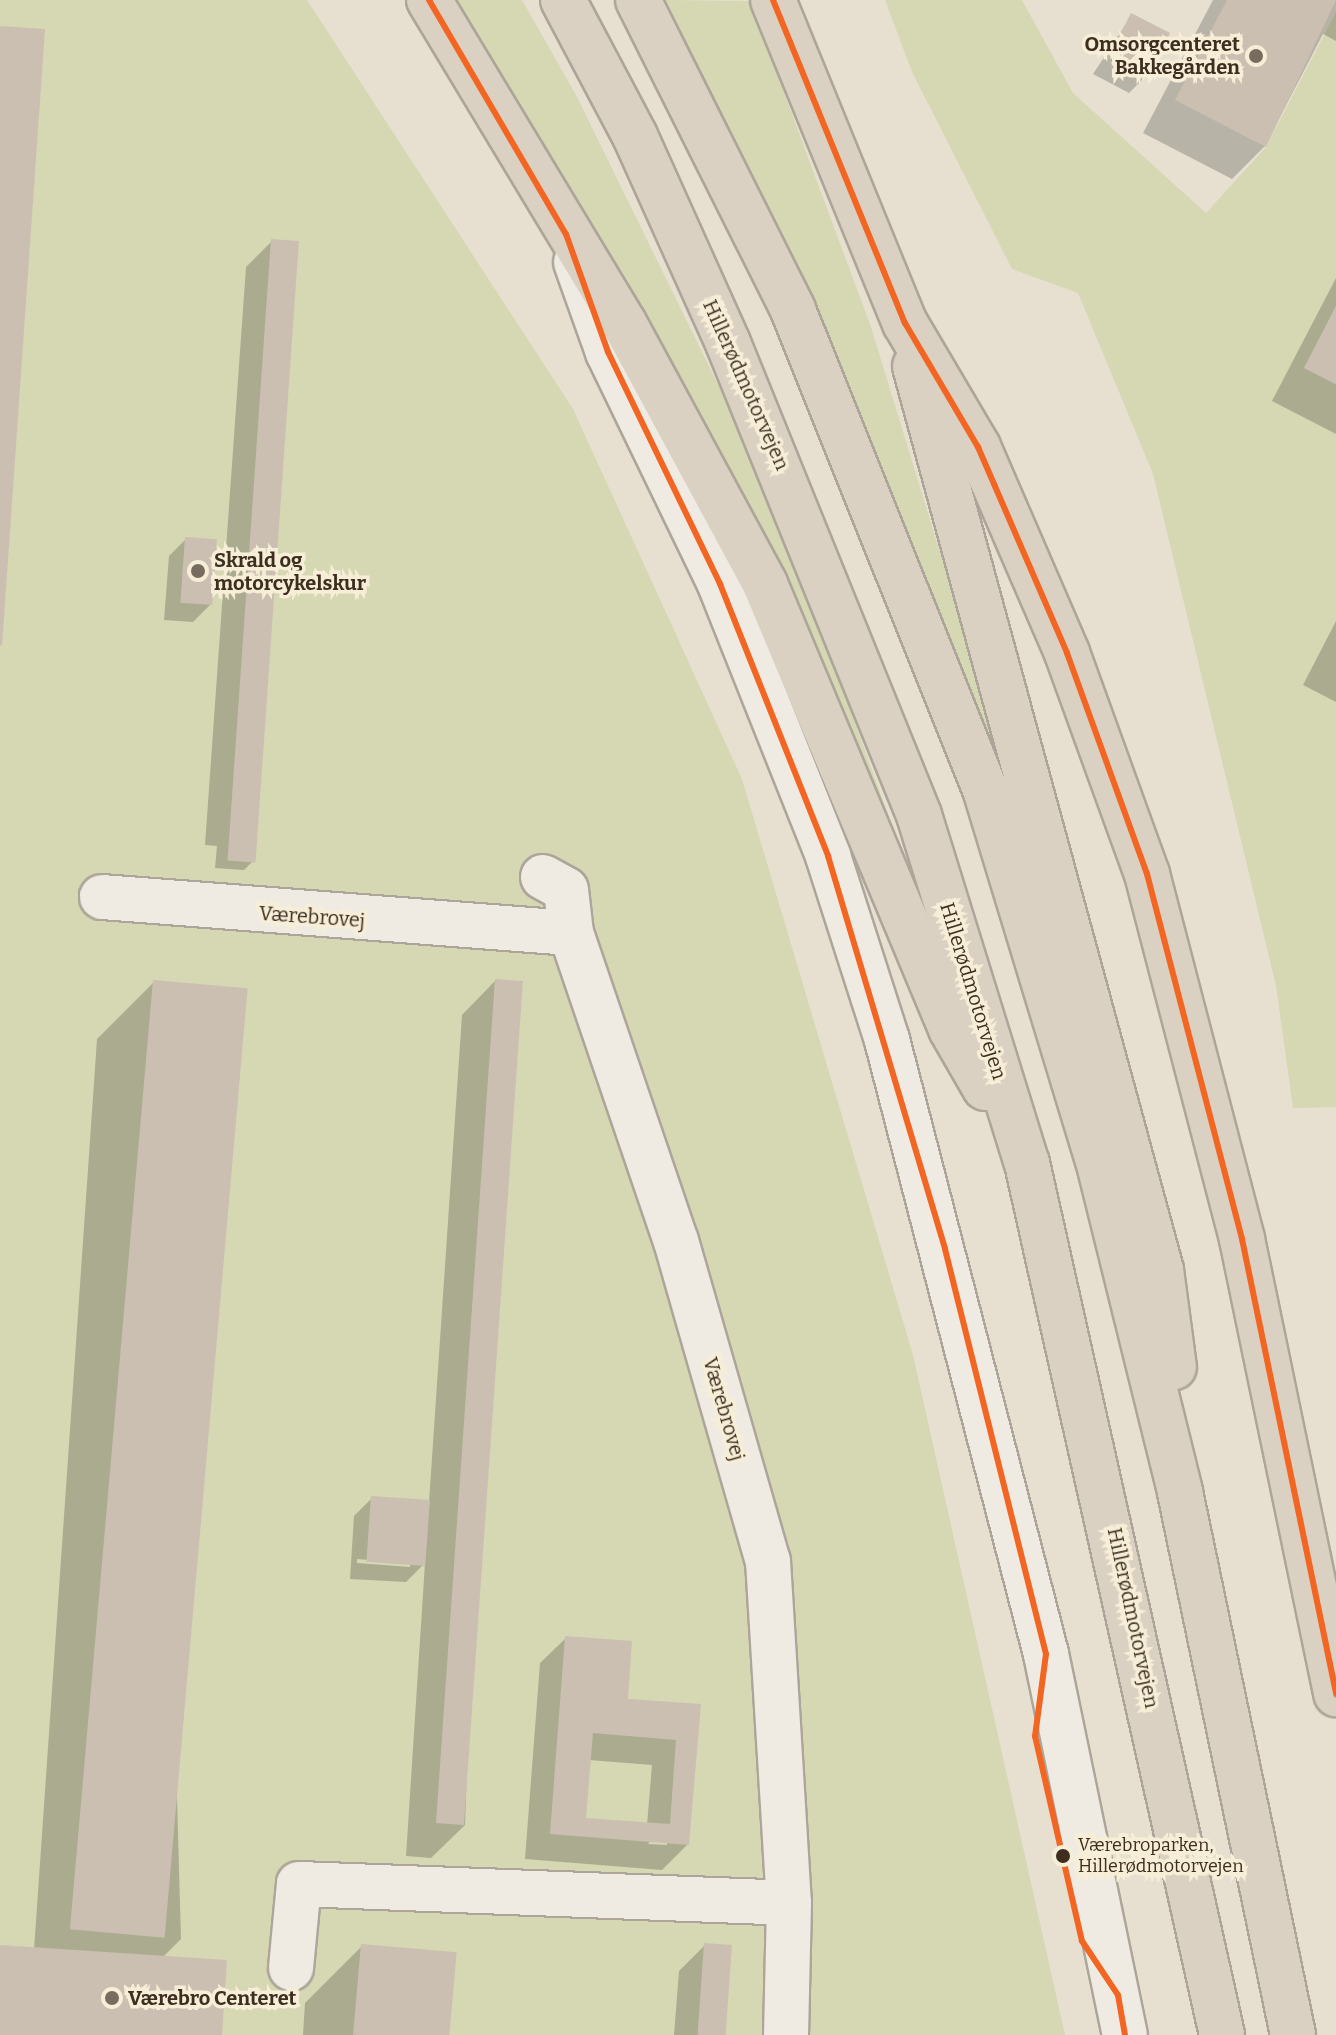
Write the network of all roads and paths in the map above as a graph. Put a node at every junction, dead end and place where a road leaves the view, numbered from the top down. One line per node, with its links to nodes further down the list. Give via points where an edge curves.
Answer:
1 (429, 0): 5 (highway)
2 (563, 0): 10 (highway, Hillerødmotorvejen, via 635,136 813,538 919,815)
3 (638, 0): 11 (highway, via 793,310 985,789 1101,1172)
4 (773, 0): 6 (highway)
5 (566, 234): 10 (highway, via 624,323 765,584 951,1029); 15 (street, via 608,352 720,584 828,856 941,1234 1046,1654)
6 (905, 323): 11 (highway, via 1161,1270); 12 (highway, via 978,447 1067,653 1147,874 1242,1239)
7 (543, 877): 9 (street, Værebrovej, via 566,890)
8 (102, 897): 9 (street, Værebrovej)
9 (571, 933): 13 (street, Værebrovej, via 676,1241 768,1561)
10 (1027, 1163): 17 (highway, Hillerødmotorvejen)
11 (1217, 1671): 18 (highway)
12 (1336, 1694)
13 (789, 1903): 14 (street, via 299,1884); 16 (street, Værebrovej)
14 (291, 1968)
15 (1121, 2015)
16 (786, 2035)
17 (1222, 2035)
18 (1293, 2035)

